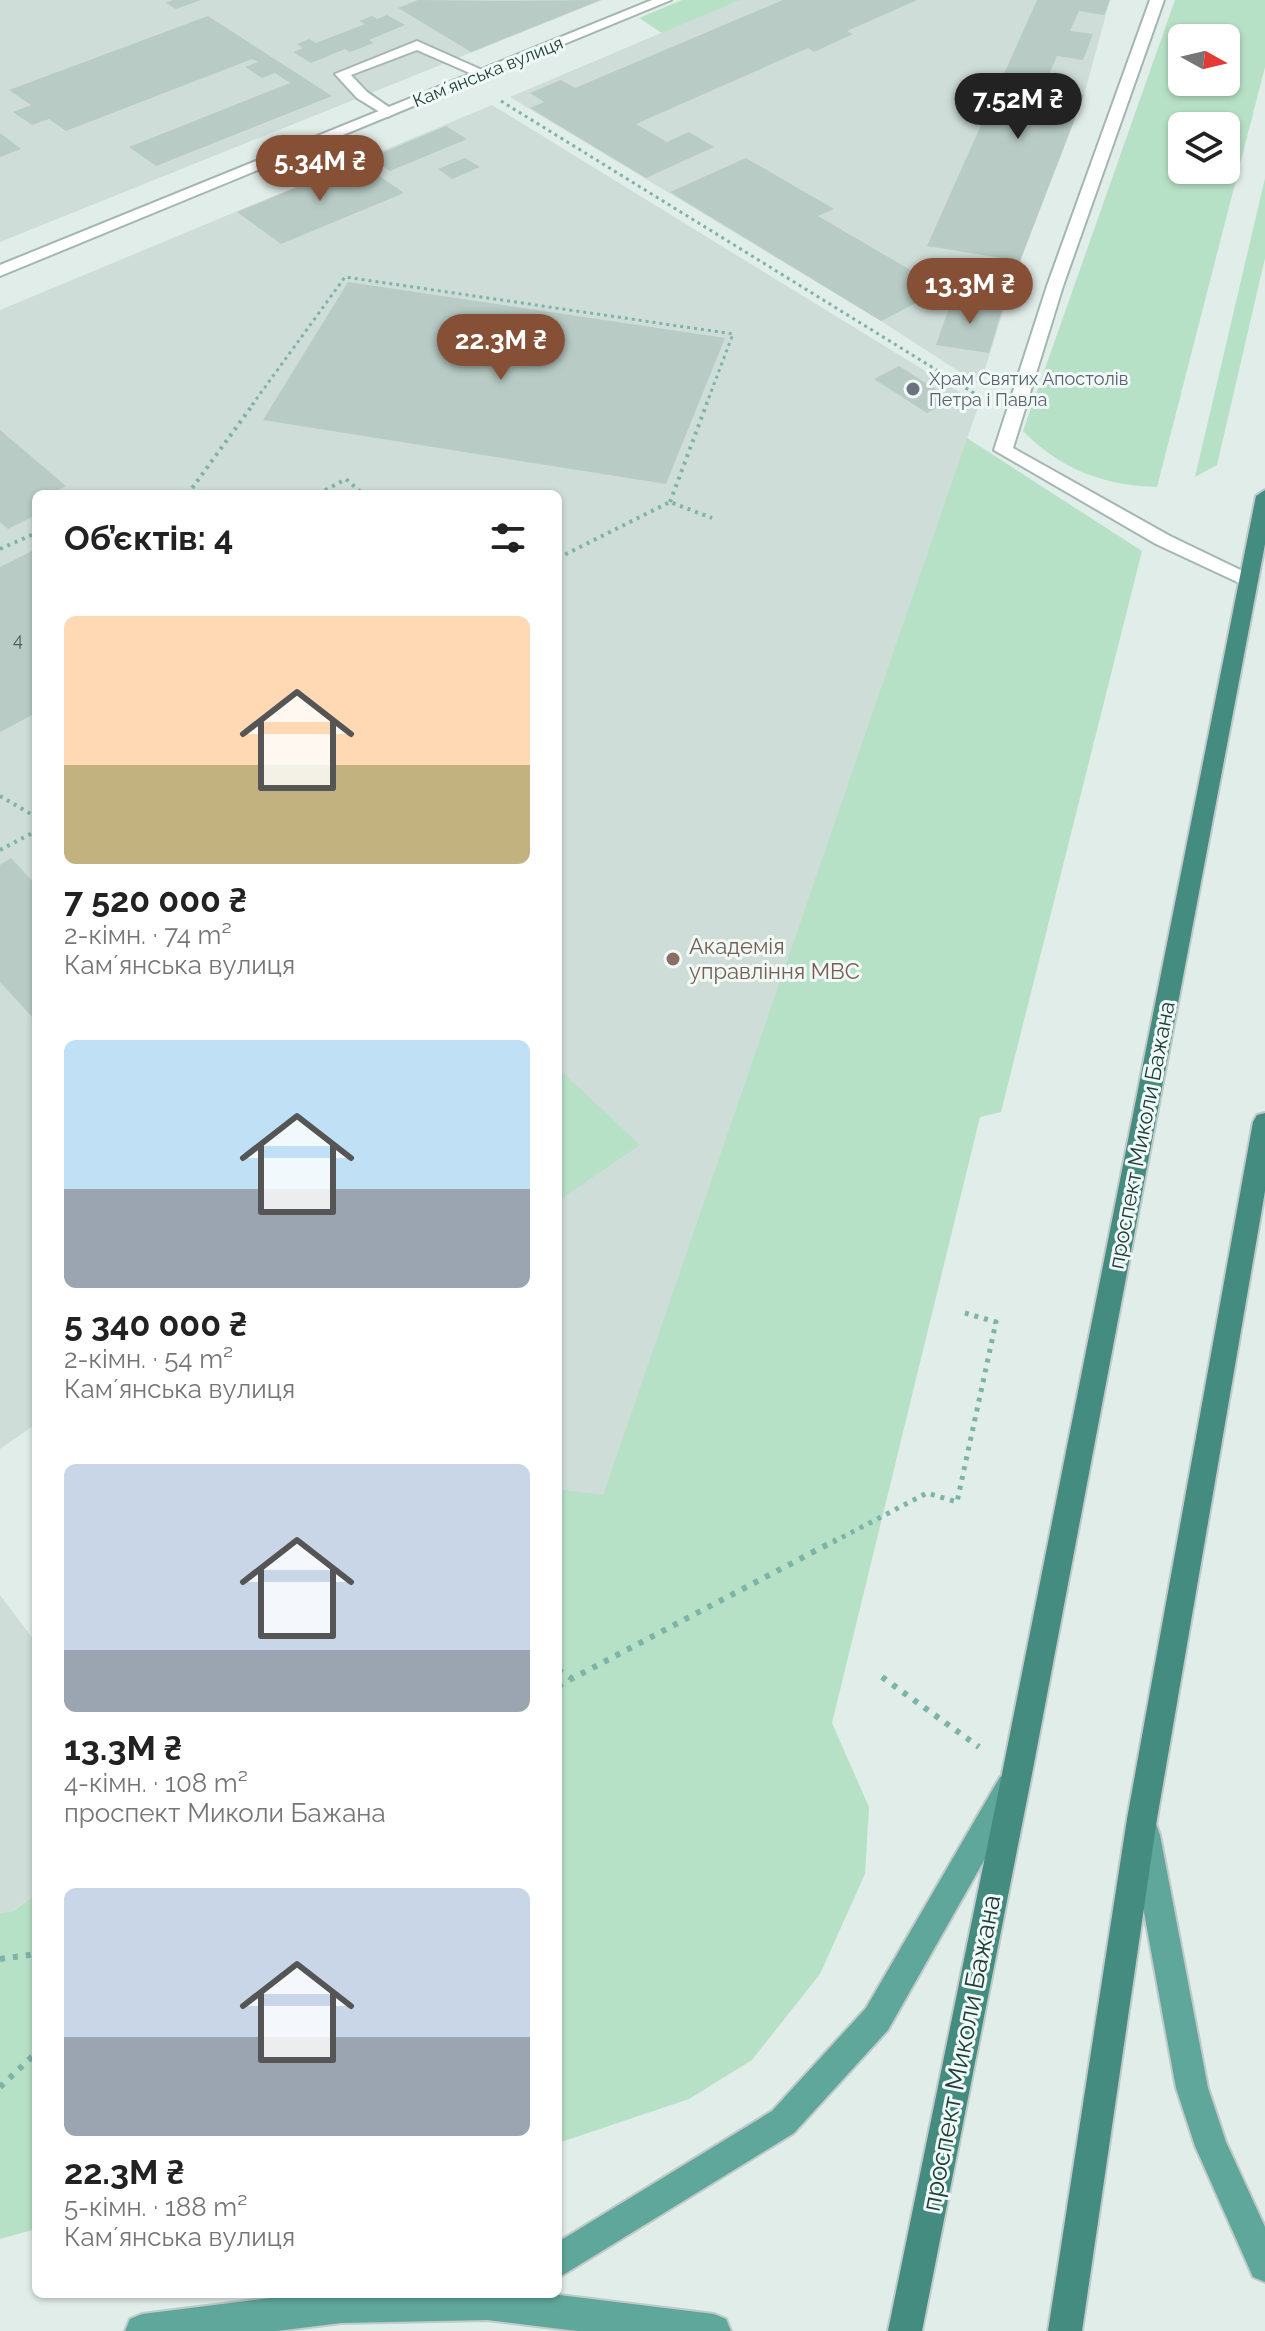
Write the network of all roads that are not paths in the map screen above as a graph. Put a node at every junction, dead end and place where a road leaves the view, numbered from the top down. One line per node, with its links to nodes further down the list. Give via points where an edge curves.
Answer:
1 (664, 0): 3 (street, Камʼянська вулиця)
2 (1157, 0): 7 (street, via 1060,271 1003,450)
3 (478, 76): 4 (street, Камʼянська вулиця); 4 (street, via 417,45 342,74)
4 (388, 113): 5 (street, Камʼянська вулиця)
5 (0, 271)
6 (1265, 496): 7 (highway, проспект Миколи Бажана)
7 (1248, 581): 9 (highway, проспект Миколи Бажана)
8 (1265, 1122): 10 (highway)
9 (1017, 1774): 11 (main road, проспект Миколи Бажана, via 877,2019 783,2122); 17 (highway, проспект Миколи Бажана)
10 (1142, 1819): 12 (main road, via 1192,2088 1211,2146); 18 (highway)
11 (562, 2259)
12 (1265, 2265)
13 (475, 2298): 15 (main road, via 341,2306)
14 (499, 2298): 16 (main road)
15 (142, 2331)
16 (714, 2331)
17 (905, 2331)
18 (1065, 2331)

